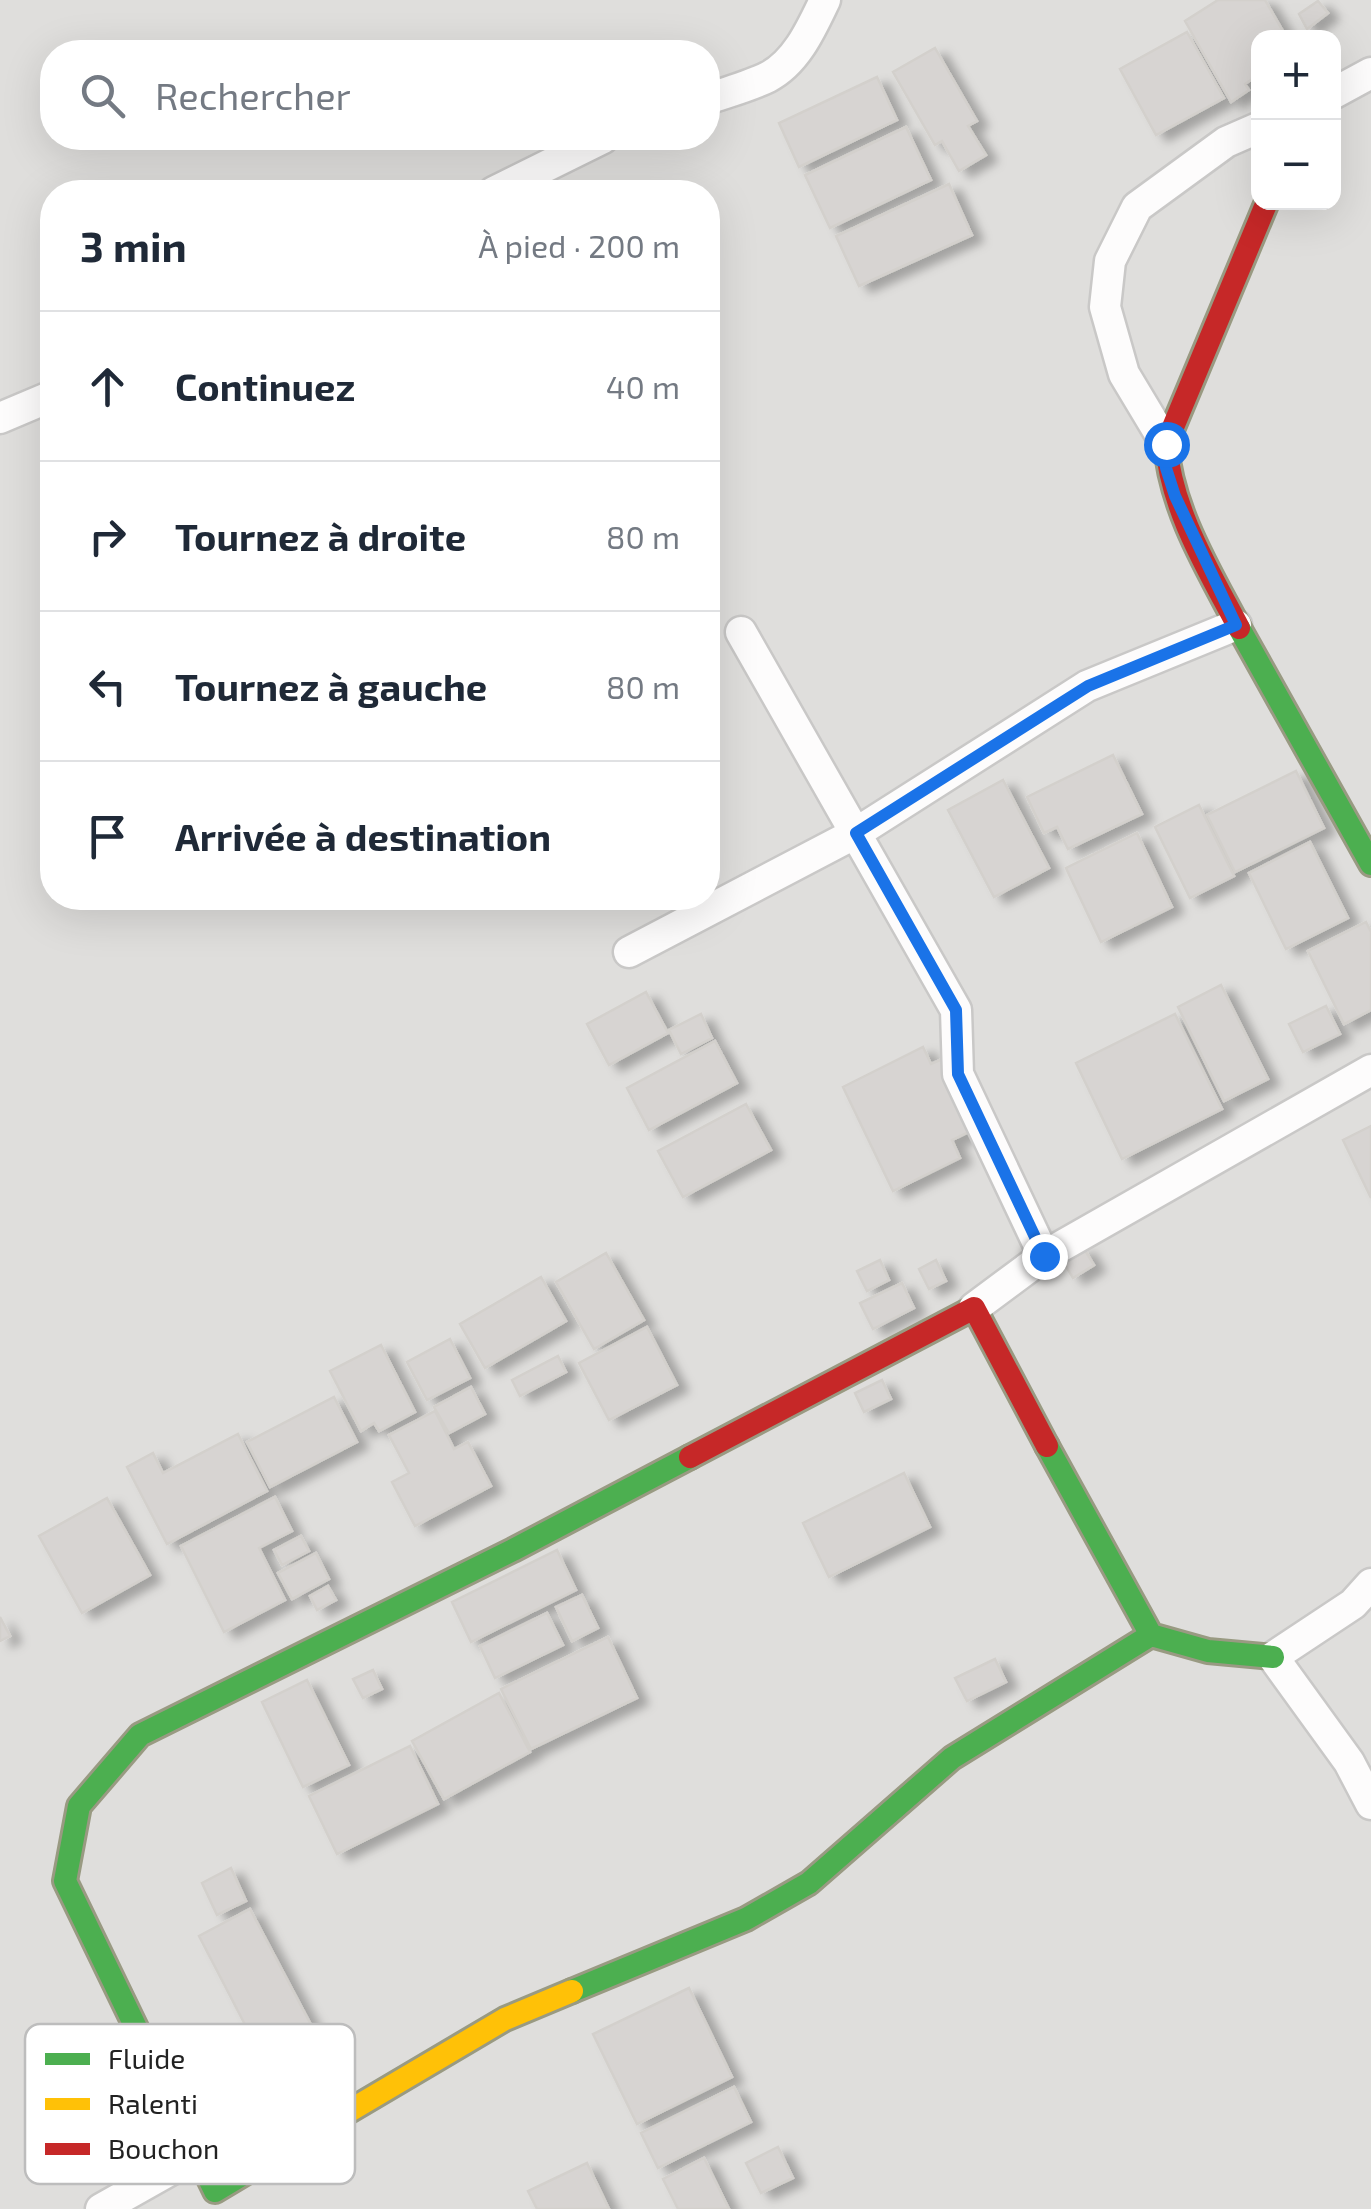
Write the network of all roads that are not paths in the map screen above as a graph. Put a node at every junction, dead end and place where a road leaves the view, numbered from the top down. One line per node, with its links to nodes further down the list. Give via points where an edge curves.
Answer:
1 (825, 0): 4 (street, via 806,39 771,76)
2 (1371, 73): 3 (street)
3 (1341, 88)
4 (720, 95)
5 (1251, 131): 11 (street, via 1137,207 1110,261 1104,306 1124,374)
6 (579, 150): 7 (street)
7 (518, 180)
8 (1264, 210): 11 (street)
9 (40, 401): 10 (street)
10 (0, 418)
11 (1166, 444): 12 (street, via 1175,496)
12 (1236, 625): 14 (street, via 1088,686); 15 (street)
13 (742, 632): 14 (street)
14 (856, 833): 16 (street); 20 (street, via 956,1010 958,1074)
15 (1371, 864)
16 (720, 904)
17 (708, 910): 18 (street)
18 (628, 952)
19 (1371, 1070): 20 (street)
20 (1044, 1256): 21 (street)
21 (974, 1308): 23 (street); 26 (street, via 514,1550 140,1735 79,1806 64,1881)
22 (1371, 1584): 24 (street)
23 (1152, 1635): 24 (street, via 1208,1651); 27 (street, via 952,1758 809,1883 746,1918 505,2019)
24 (1272, 1657): 25 (street, via 1349,1762)
25 (1371, 1804)
26 (134, 2024)
27 (355, 2114)
28 (146, 2184): 31 (street)
29 (244, 2184): 30 (street)
30 (219, 2200)
31 (102, 2209)

